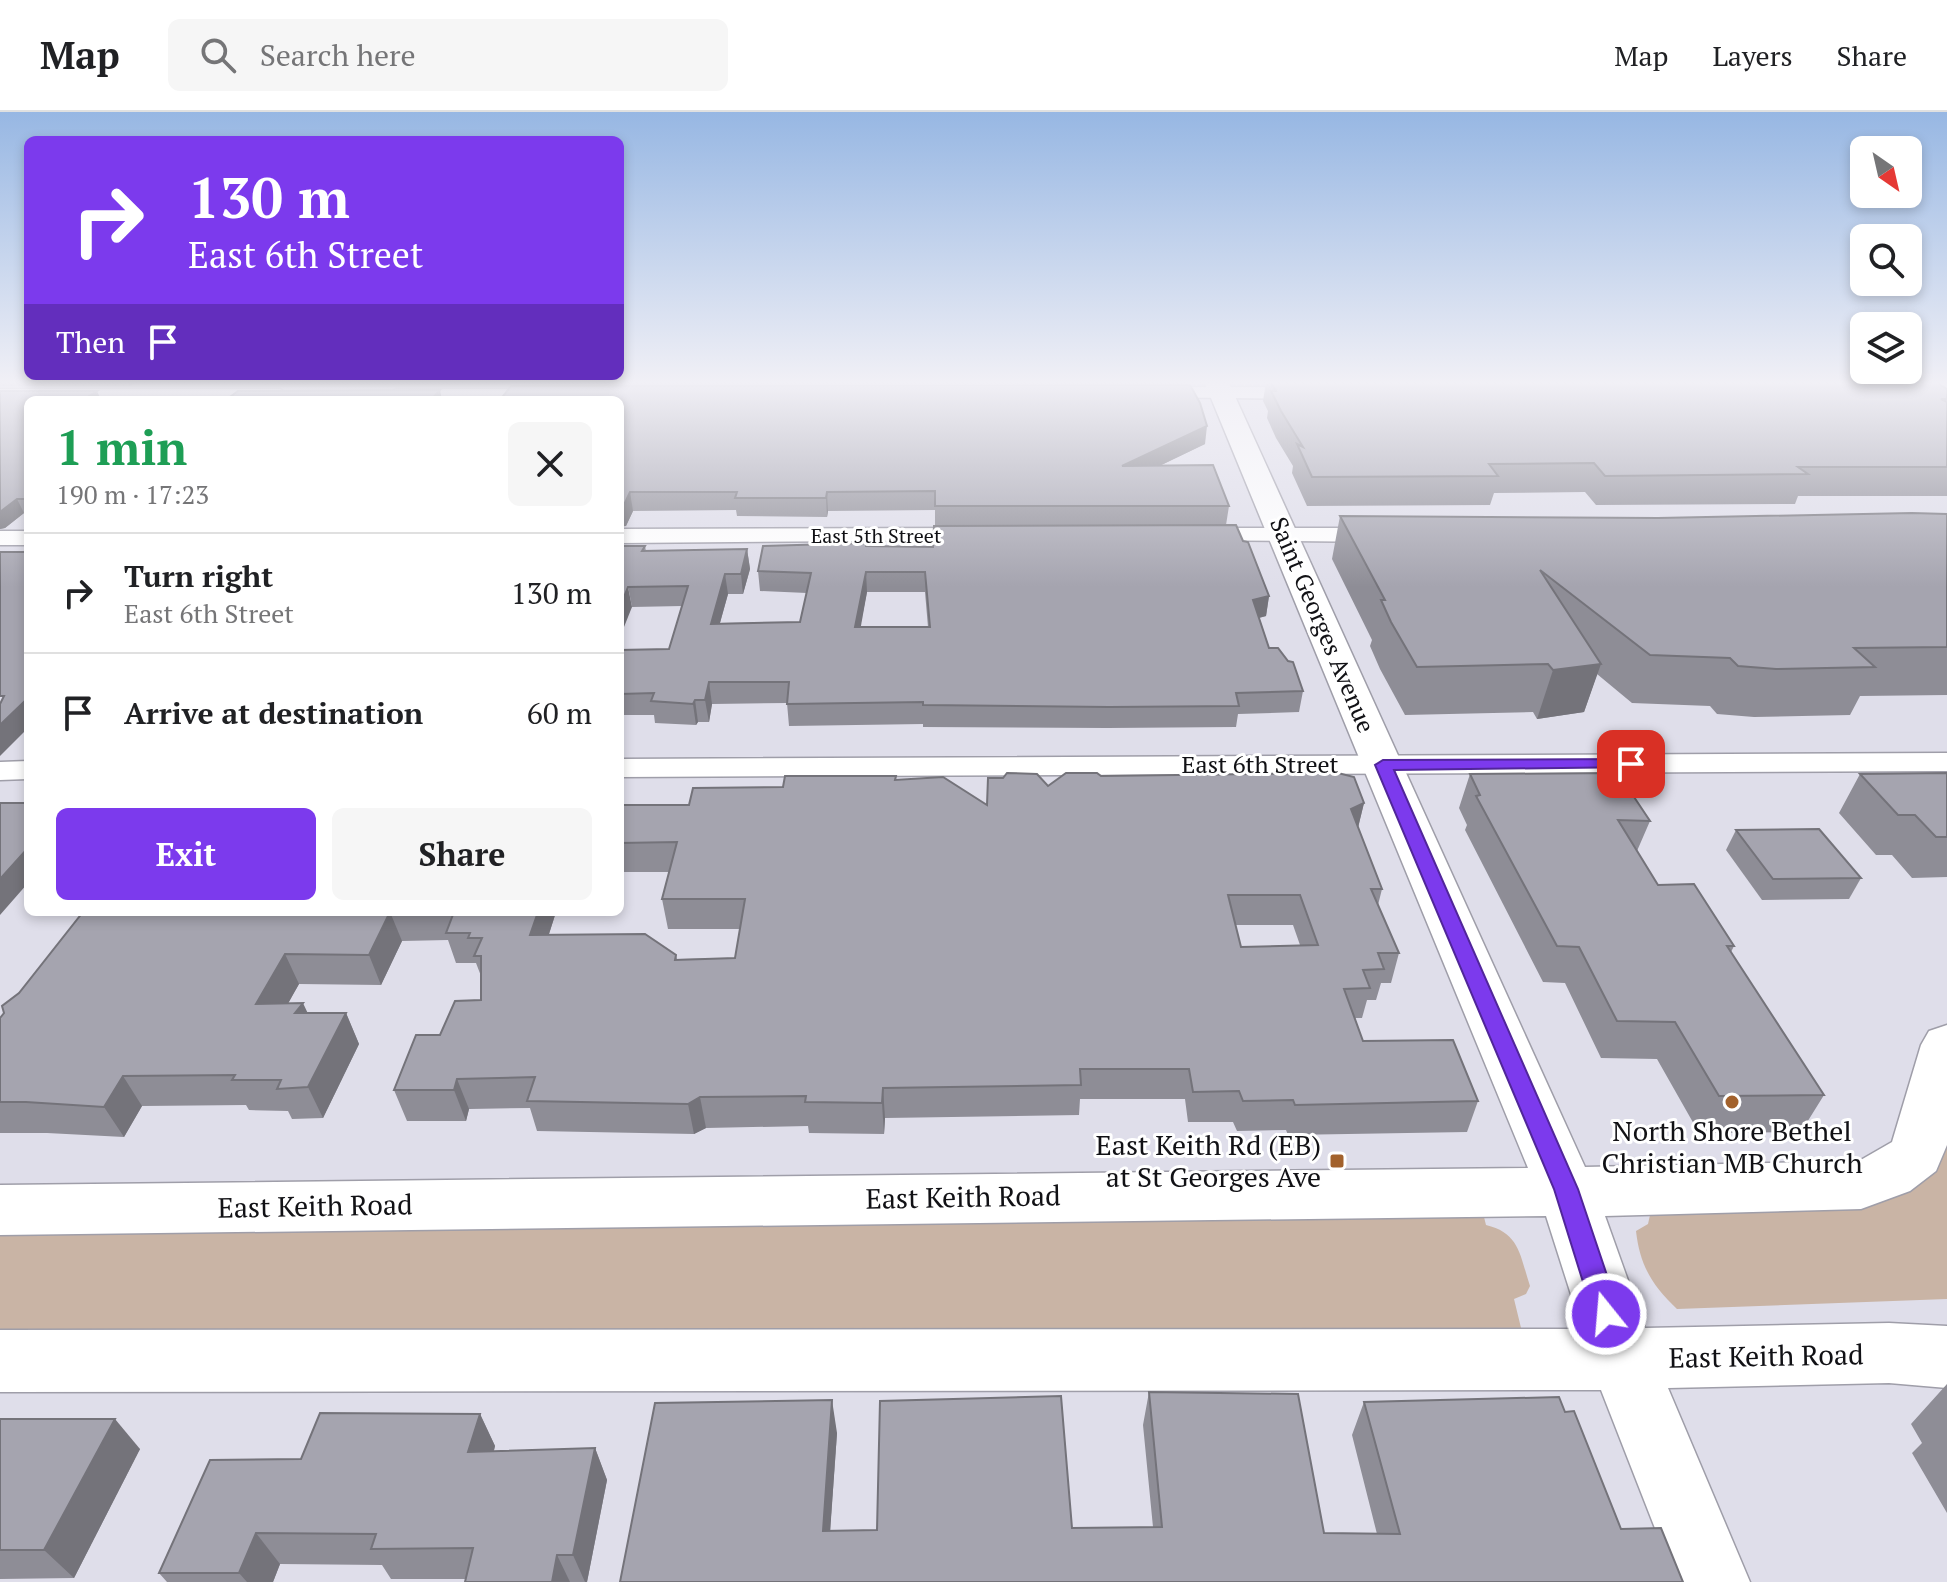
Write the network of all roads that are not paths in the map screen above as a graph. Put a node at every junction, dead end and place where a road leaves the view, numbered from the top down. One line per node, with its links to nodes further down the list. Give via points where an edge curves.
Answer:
1 (1246, 450): 4 (street, Saint Georges Avenue)
2 (997, 535): 6 (street, East 5th Street)
3 (1169, 535): 4 (street)
4 (1284, 535): 5 (street); 10 (street, Saint Georges Avenue)
5 (1404, 535)
6 (624, 536)
7 (0, 538): 8 (street)
8 (24, 538)
9 (1947, 762): 10 (street, East 6th Street)
10 (1383, 765): 11 (street, East 6th Street); 15 (street, Saint Georges Avenue)
11 (624, 768)
12 (24, 770): 13 (street)
13 (0, 771)
14 (1947, 1045): 15 (street, East Keith Road, via 1916,1155 1890,1174 1861,1185)
15 (1566, 1189): 16 (street, East Keith Road); 18 (street, Saint Georges Avenue)
16 (0, 1210)
17 (1947, 1357): 18 (street, East Keith Road, via 1889,1353)
18 (1624, 1359): 19 (street, East Keith Road); 20 (street, Saint Georges Avenue)
19 (0, 1361)
20 (1713, 1582)

